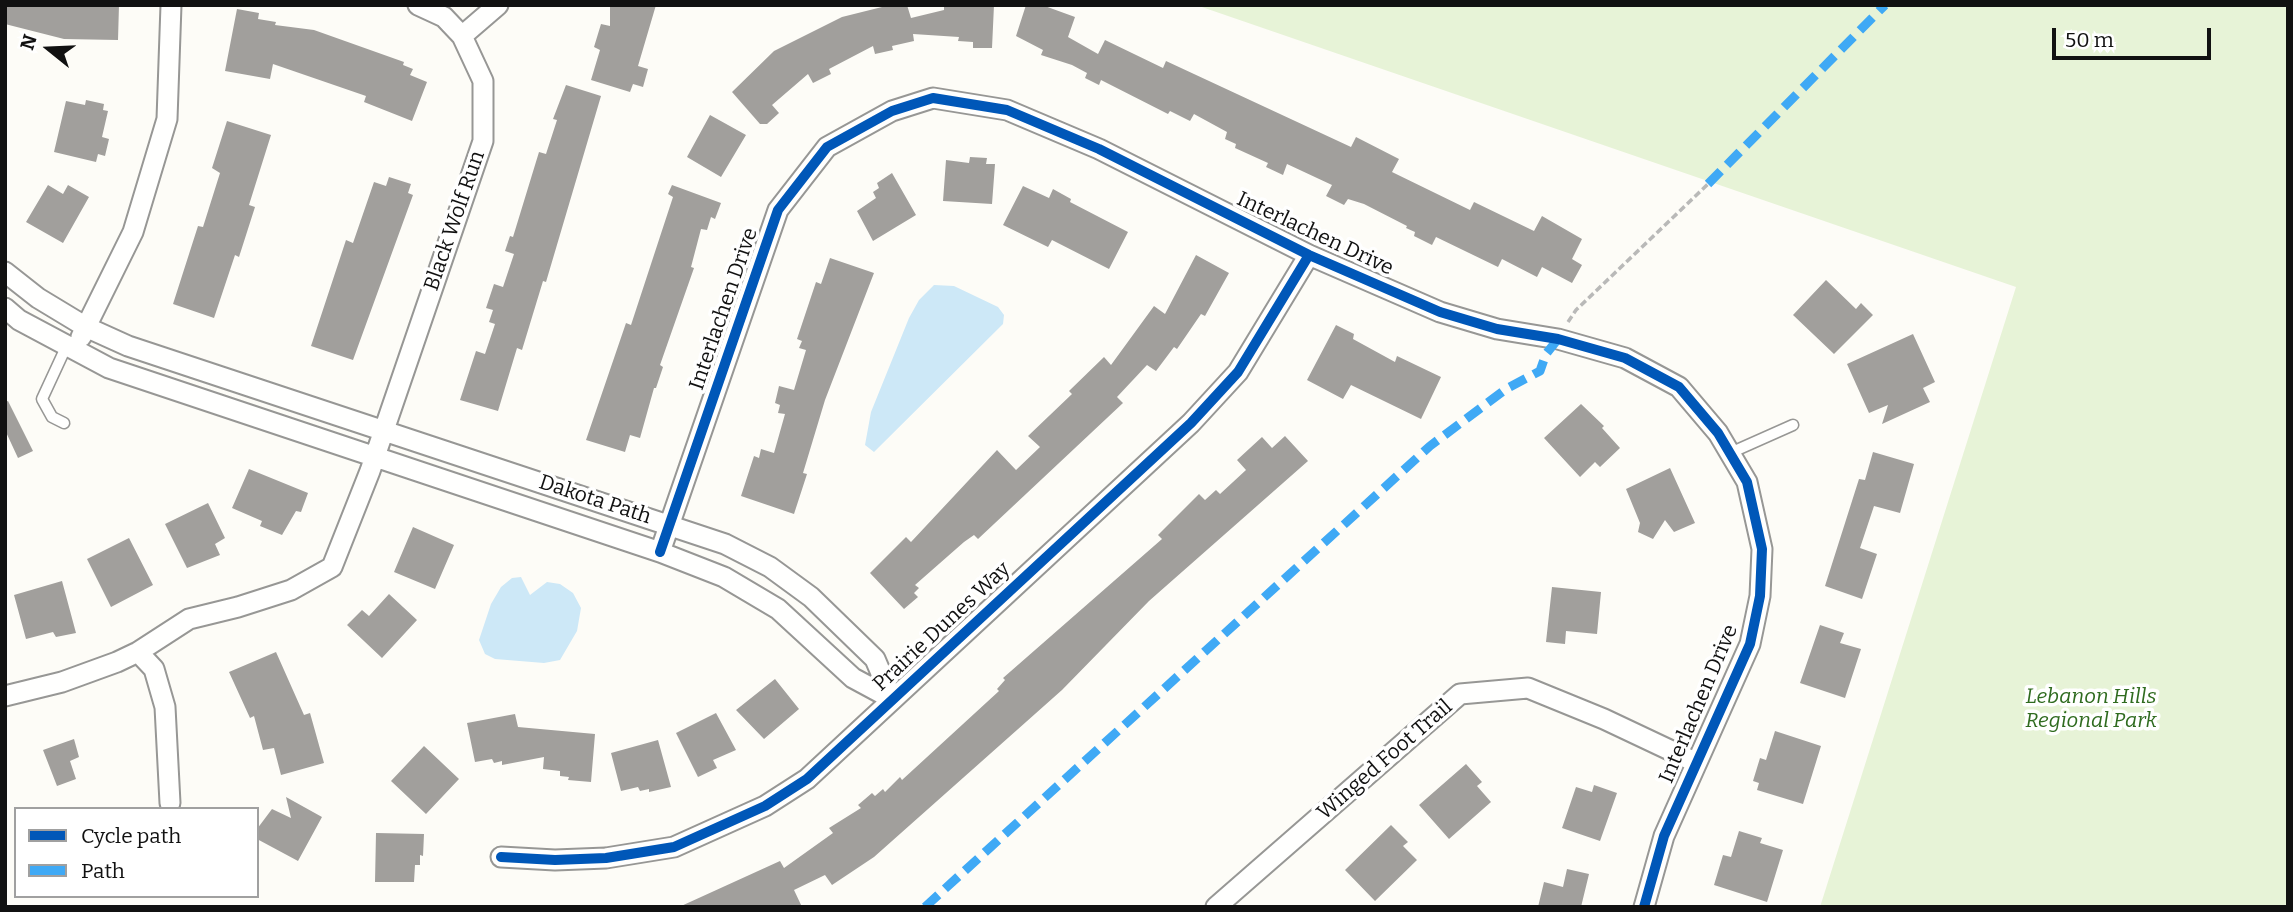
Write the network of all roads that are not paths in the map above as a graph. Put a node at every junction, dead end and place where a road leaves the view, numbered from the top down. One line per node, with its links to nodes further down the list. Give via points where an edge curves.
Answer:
1 (171, 5): 8 (street, via 167,119 133,232)
2 (418, 5): 4 (street, Black Wolf Run, via 444,17)
3 (498, 5): 4 (street)
4 (462, 36): 12 (street, Black Wolf Run, via 483,81 483,141)
5 (1309, 255): 13 (street, Interlachen Drive, via 1440,312 1625,358 1678,387); 15 (street, Interlachen Drive, via 1099,149 1007,110 933,98 892,111 827,147 778,210); 19 (street, Prairie Dunes Way, via 1238,372 1199,415)
6 (5, 272): 8 (street, Dakota Path)
7 (5, 308): 9 (street, Dakota Path)
8 (86, 327): 9 (street); 12 (street, Dakota Path, via 128,346)
9 (71, 347): 10 (lane, via 42,399 52,417); 14 (street, Dakota Path, via 109,368)
10 (64, 423)
11 (1793, 425): 13 (lane)
12 (383, 430): 14 (street, Black Wolf Run); 15 (street, Dakota Path)
13 (1730, 453): 20 (street, Interlachen Drive, via 1747,482 1762,549 1760,596 1749,644)
14 (374, 457): 16 (street, Dakota Path); 17 (street, Black Wolf Run, via 332,567 290,590 189,619)
15 (669, 525): 16 (street, Interlachen Drive); 19 (street, Dakota Path, via 725,544 770,567 811,597 875,659)
16 (660, 552): 19 (street, Dakota Path, via 724,577 778,609 853,678)
17 (138, 652): 18 (street, Black Wolf Run, via 62,682); 21 (street, via 154,669 165,707)
18 (5, 696)
19 (892, 699): 22 (street, Prairie Dunes Way, via 807,779 765,806 674,847 606,858)
20 (1695, 762): 23 (street, Winged Foot Trail, via 1528,688 1460,694); 24 (street, Interlachen Drive, via 1664,836)
21 (170, 803)
22 (501, 857)
23 (1216, 907)
24 (1644, 907)

